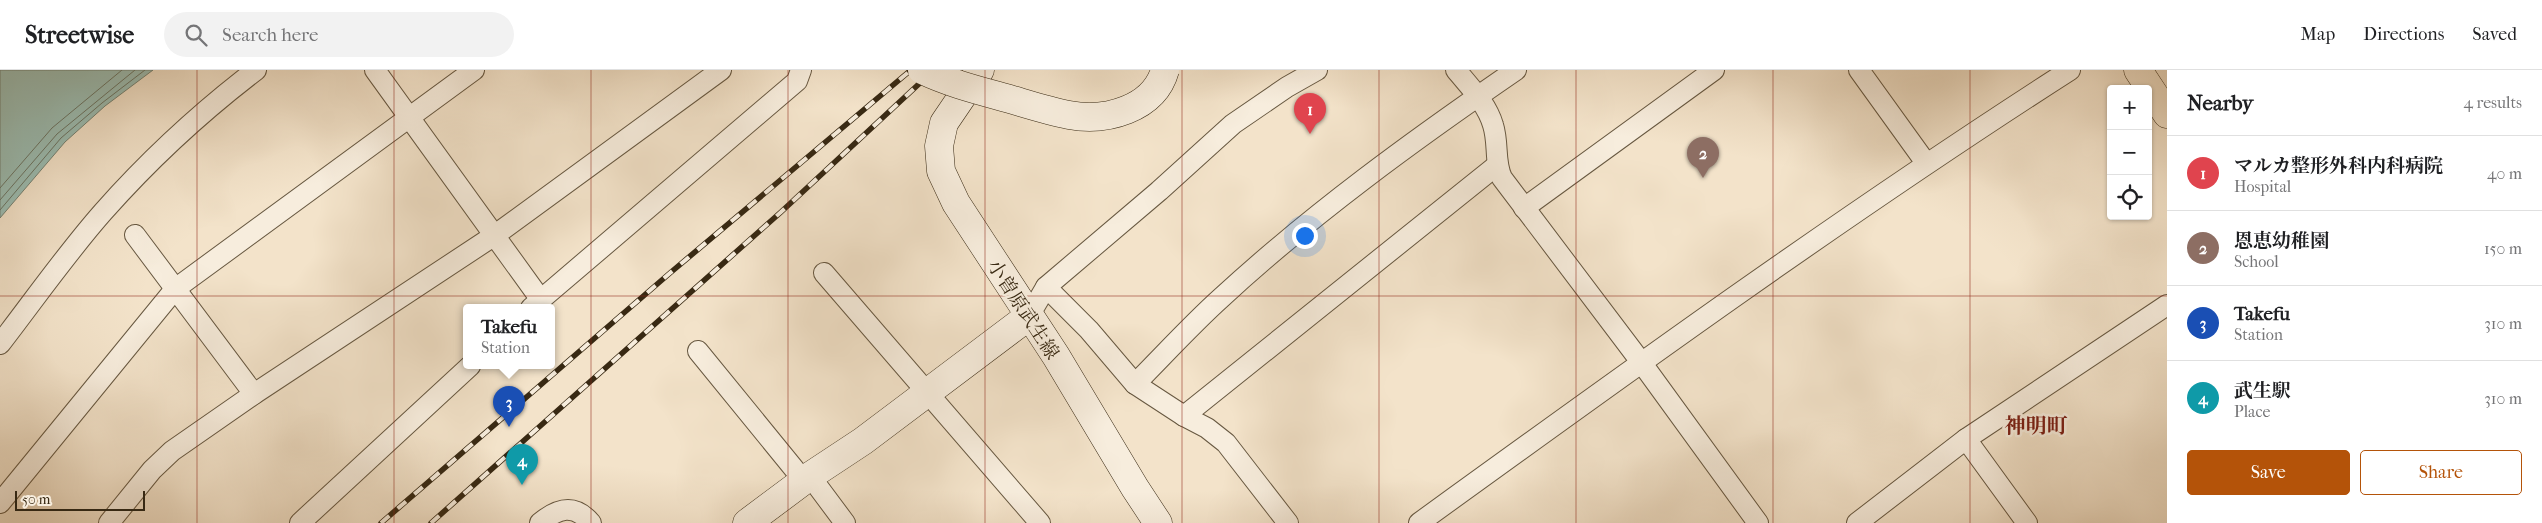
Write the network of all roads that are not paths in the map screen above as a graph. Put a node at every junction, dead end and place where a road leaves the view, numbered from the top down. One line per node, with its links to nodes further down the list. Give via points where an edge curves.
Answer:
1 (256, 70): 30 (street, via 214,102 103,212)
2 (375, 70): 18 (street)
3 (474, 70): 18 (street)
4 (721, 70): 23 (street)
5 (802, 70): 27 (street, via 797,81)
6 (922, 70): 7 (main road, bridge, via 944,80 1070,116 1101,116 1131,109 1142,102 1161,80)
7 (1165, 70)
8 (1318, 70): 25 (street, via 1233,124)
9 (1456, 70): 16 (street)
10 (1516, 70): 16 (street)
11 (1714, 70): 21 (street)
12 (1859, 70): 19 (street)
13 (2070, 70): 19 (street)
14 (2138, 70): 17 (main road)
15 (977, 74): 29 (main road, 小曽原武生線, via 944,123 939,146 941,171 956,203)
16 (1477, 97): 20 (street, via 1494,126 1499,151); 34 (street, via 1396,155 1297,234 1221,298)
17 (2167, 114)
18 (410, 117): 23 (street); 26 (street)
19 (1926, 163): 32 (street)
20 (1496, 166): 21 (street); 37 (street)
21 (1524, 208): 32 (street)
22 (135, 235): 26 (street)
23 (495, 235): 27 (street); 35 (street)
24 (824, 273): 36 (street)
25 (1046, 287): 29 (street); 34 (street, via 1089,330)
26 (175, 289): 35 (street); 40 (street)
27 (536, 304)
28 (2167, 305): 38 (street)
29 (1029, 316): 36 (main road); 48 (main road, 小曽原武生線)
30 (0, 344)
31 (698, 351): 39 (street)
32 (1641, 362): 50 (street); 51 (street)
33 (467, 369): 42 (street)
34 (1135, 384): 37 (street)
35 (254, 394): 41 (street, via 172,451)
36 (926, 394): 39 (main road); 47 (street)
37 (1184, 416): 49 (street, via 1208,428 1226,443)
38 (1966, 439): 52 (street); 53 (street)
39 (807, 479): 45 (main road); 46 (street)
40 (0, 503)
41 (108, 523)
42 (300, 523)
43 (540, 523): 44 (street, via 565,503)
44 (592, 523)
45 (747, 523)
46 (845, 523)
47 (1040, 523)
48 (1158, 523)
49 (1288, 523)
50 (1419, 523)
51 (1758, 523)
52 (1857, 523)
53 (2027, 523)

